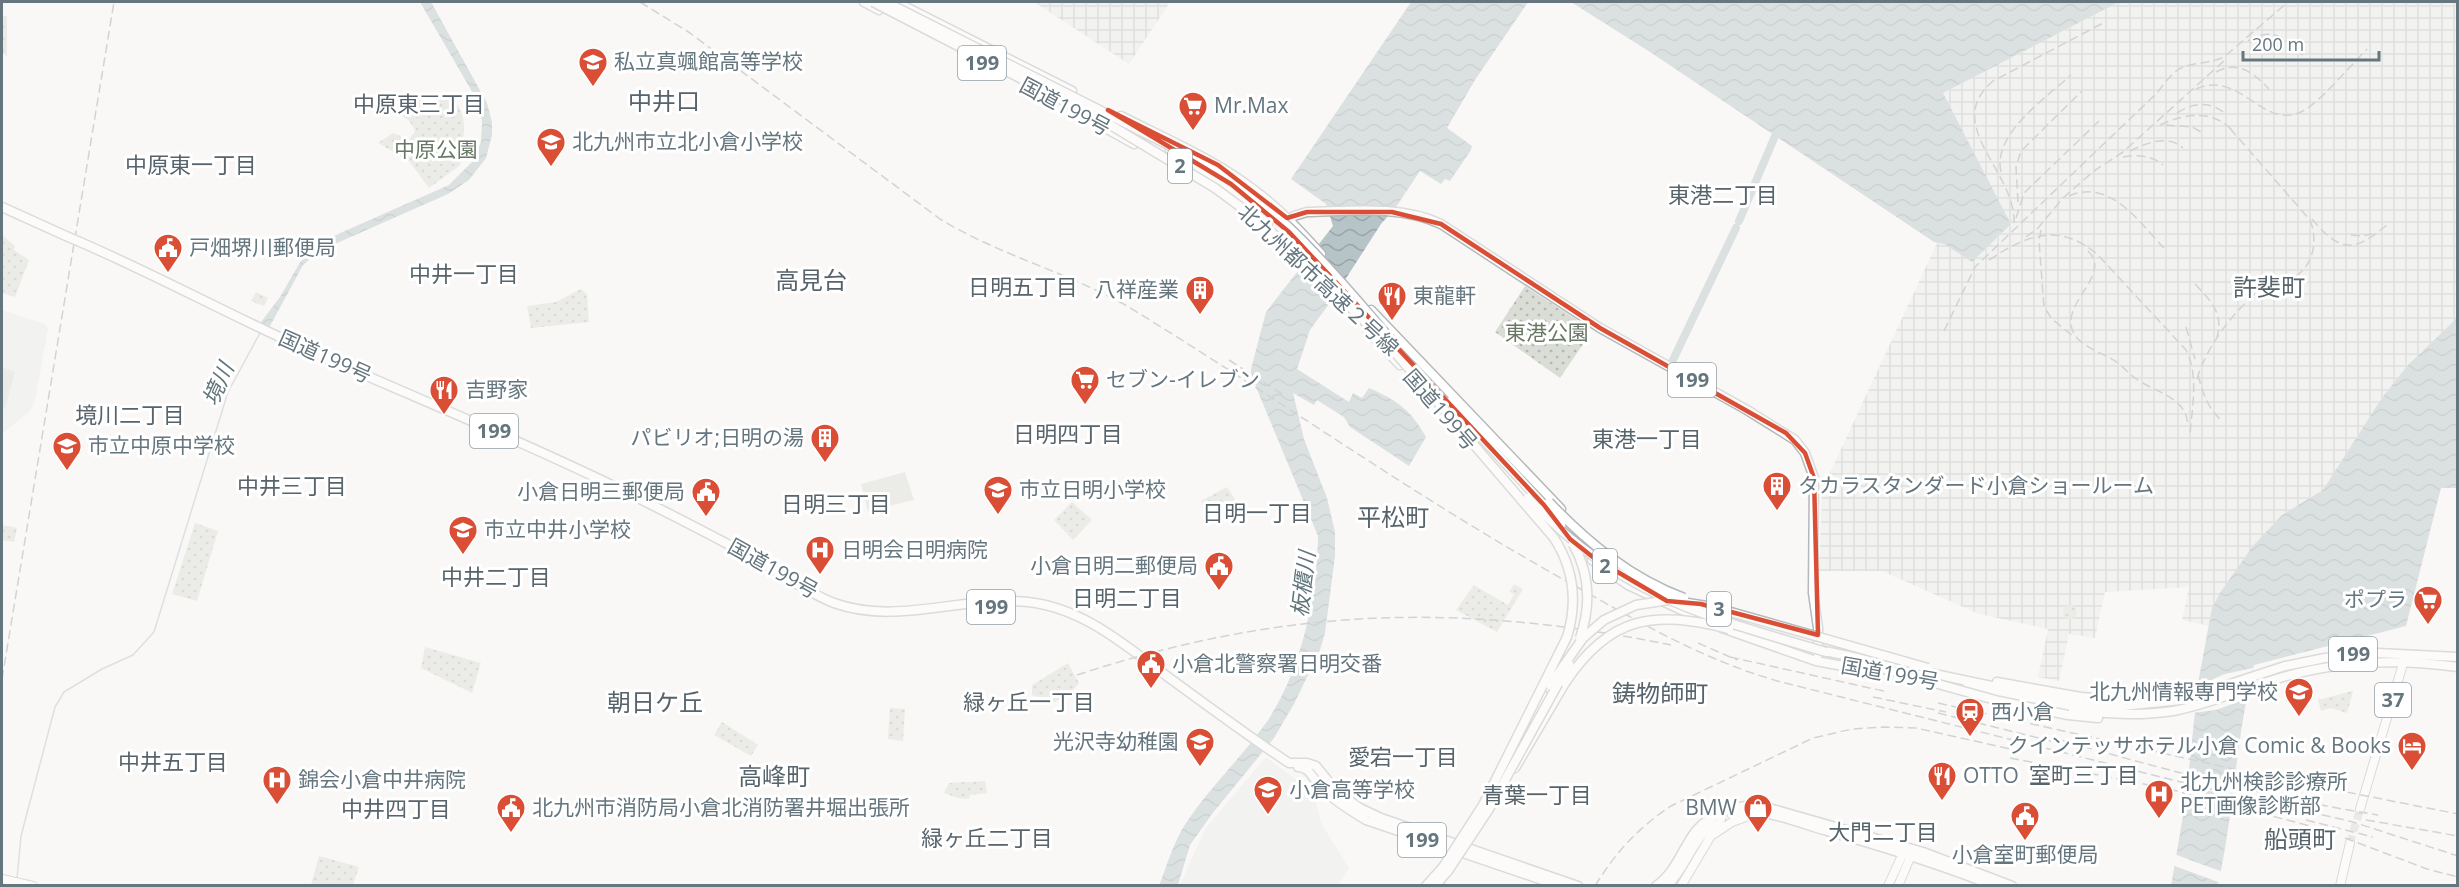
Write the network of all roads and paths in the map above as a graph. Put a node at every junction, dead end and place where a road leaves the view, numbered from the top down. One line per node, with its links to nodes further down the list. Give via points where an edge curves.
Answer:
1 (864, 2): 6 (highway, 国道199号 / 199)
2 (873, 2): 10 (highway, 北九州都市高速２号線 / 2, bridge, via 1065,100 1194,175 1257,219)
3 (886, 2): 11 (highway, 北九州都市高速２号線 / 2, bridge, via 1233,180 1289,224)
4 (896, 2): 5 (highway, 国道199号 / 199)
5 (1108, 110): 7 (highway); 9 (highway, 国道199号 / 199, via 1218,165)
6 (1100, 124): 7 (highway); 17 (highway, 国道199号 / 199, bridge, via 1226,199 1288,252 1388,351 1500,477 1592,560 1629,585 1685,613)
7 (1170, 153): 10 (highway, bridge, via 1228,190); 11 (highway, bridge, via 1231,184 1266,212)
8 (2, 207): 23 (highway, 国道199号 / 199, bridge, via 625,491 714,537 737,555 829,606 895,618 1006,605 1050,610 1075,619 1098,631)
9 (1289, 220): 14 (highway, 国道199号 / 199, bridge, via 1452,397 1603,548 1700,606 1759,631); 14 (highway, 国道199号 / 199, via 1307,212 1328,211 1427,217 1600,328 1795,440 1805,453 1814,478 1814,593)
10 (1313, 270): 12 (highway, 北九州都市高速２号線 / 2, bridge)
11 (1395, 344): 12 (highway, 北九州都市高速２号線 / 2)
12 (1439, 396): 13 (highway, via 1502,452); 14 (highway, 2, bridge, via 1547,518 1609,569 1684,608); 26 (highway, 3, bridge, via 1554,538 1565,557 1573,588 1573,612 1563,649)
13 (1547, 503): 20 (highway, 2, bridge, via 1600,551 1676,595 1745,620); 26 (highway, 3, bridge, via 1577,550 1588,589 1587,610 1581,636 1560,681)
14 (1822, 651): 17 (highway, 国道199号 / 199); 22 (highway, 国道199号 / 199, via 2076,703); 22 (highway, bridge, via 1999,701 2068,715 2121,719); 26 (highway, 3, bridge, via 1683,619 1648,620 1616,631 1595,646 1572,673)
15 (2407, 653): 16 (highway, 国道199号 / 199); 18 (main road, 37); 21 (highway, 国道199号 / 199, via 2346,655 2285,666)
16 (2457, 657)
17 (1816, 661): 22 (highway, 国道199号 / 199, via 2074,710 2099,713)
18 (2404, 662): 19 (highway, 国道199号 / 199); 21 (highway, 国道199号 / 199, via 2331,666); 27 (main road, 37)
19 (2457, 667)
20 (1928, 668): 22 (highway, 2, via 1979,680); 26 (highway, 3, bridge, via 1701,604 1657,601 1627,608 1593,628 1564,662)
21 (2253, 682): 22 (highway, 国道199号 / 199, via 2208,691); 22 (highway, 国道199号 / 199, via 2194,706)
22 (2158, 708)
23 (1265, 749): 24 (highway, 国道199号 / 199, via 1289,763); 25 (highway, 国道199号 / 199, via 1286,765 1306,769)
24 (1307, 763): 25 (highway); 36 (highway, 国道199号 / 199, via 1316,766 1338,792 1370,813)
25 (1327, 791): 36 (highway, 国道199号 / 199, via 1372,822)
26 (1486, 807): 34 (highway, 3, bridge)
27 (2360, 809)
28 (1761, 814): 29 (highway, via 1738,813); 30 (main road, via 1739,819); 33 (highway)
29 (1716, 819): 30 (main road, via 1722,826); 32 (main road); 33 (highway, via 1731,809 1763,806); 41 (highway, via 1694,834 1672,871); 42 (highway)
30 (1720, 830): 32 (main road)
31 (2350, 843): 48 (main road)
32 (1702, 849): 43 (main road)
33 (1909, 851): 44 (main road); 45 (main road); 46 (highway); 47 (highway)
34 (1446, 869): 38 (highway); 39 (highway)
35 (2, 879): 37 (main road)
36 (1555, 882): 40 (highway, 国道199号 / 199)
37 (33, 885)
38 (1427, 885)
39 (1436, 885)
40 (1578, 885)
41 (1656, 885)
42 (1667, 885)
43 (1681, 885)
44 (1888, 885)
45 (1898, 885)
46 (1994, 885)
47 (2012, 885)
48 (2340, 885)

